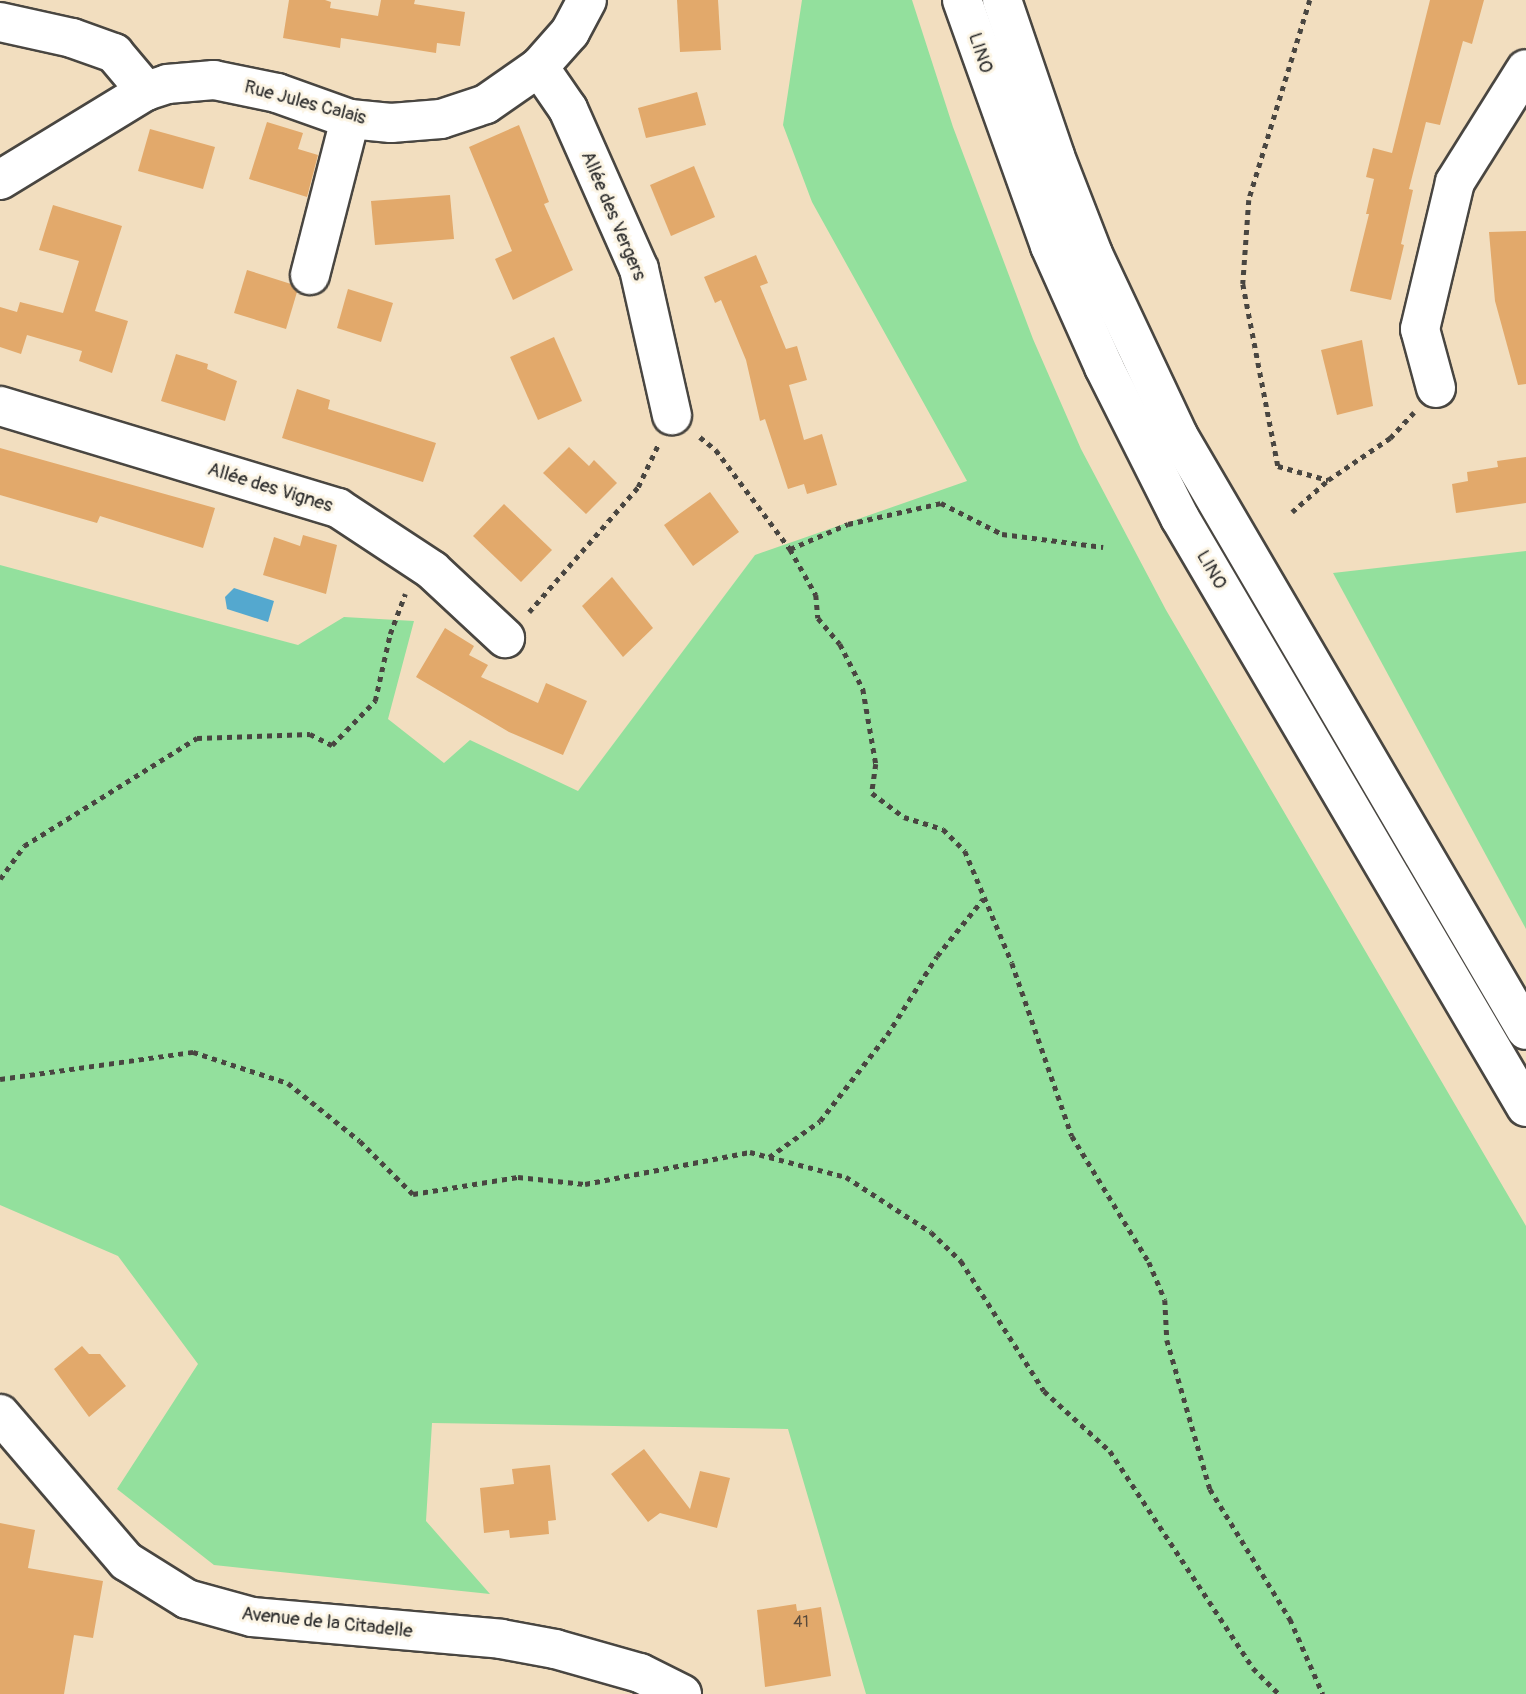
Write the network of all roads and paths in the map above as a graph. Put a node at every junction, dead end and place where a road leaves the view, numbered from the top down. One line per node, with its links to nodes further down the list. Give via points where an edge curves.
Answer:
1 (587, 0): 6 (main road, Rue Jules Calais, via 570,32)
2 (962, 0): 25 (main road, LINO, via 1050,246 1174,506)
3 (1002, 0): 23 (main road, LINO, via 1093,254 1178,435)
4 (1310, 0): 15 (path, via 1249,200 1243,284 1278,466)
5 (0, 22): 8 (main road, via 114,53)
6 (539, 66): 9 (main road, Rue Jules Calais, via 486,104 441,119 391,123); 14 (main road, Allée des Vergers, via 568,109 639,269)
7 (1526, 69): 12 (main road, via 1454,182 1420,328)
8 (146, 91): 9 (main road, Rue Jules Calais, via 214,79 277,93); 10 (main road, Rue Jules Calais)
9 (350, 119): 11 (main road)
10 (0, 180)
11 (310, 275)
12 (1436, 388): 15 (path, via 1390,438)
13 (0, 406): 19 (main road, Allée des Vignes, via 338,508)
14 (673, 415): 18 (path, via 716,450); 20 (path, via 638,487)
15 (1328, 480): 16 (path)
16 (1292, 512)
17 (1103, 547): 18 (path, via 1002,534 941,503 848,524)
18 (790, 549): 22 (path, via 816,595 818,618 840,644 863,689 876,764 872,793 904,817 943,829 965,851)
19 (405, 553): 20 (main road, Allée des Vignes); 21 (path, via 375,701 332,745 310,734 197,738 24,846)
20 (505, 638)
21 (0, 879)
22 (983, 899): 26 (path, via 820,1121); 30 (path, via 1013,963 1072,1136 1135,1238 1165,1300 1167,1340 1210,1489 1290,1619)
23 (1526, 1030)
24 (0, 1079): 26 (path, via 193,1052 288,1083 360,1141 413,1195 517,1177 586,1184 750,1152)
25 (1526, 1107)
26 (769, 1157): 29 (path, via 846,1177 931,1232 961,1261 1044,1391 1110,1451 1253,1668)
27 (0, 1414): 28 (main road, Avenue de la Citadelle, via 126,1562 187,1599 252,1617 555,1648 640,1673)
28 (682, 1694)
29 (1279, 1694)
30 (1323, 1694)

